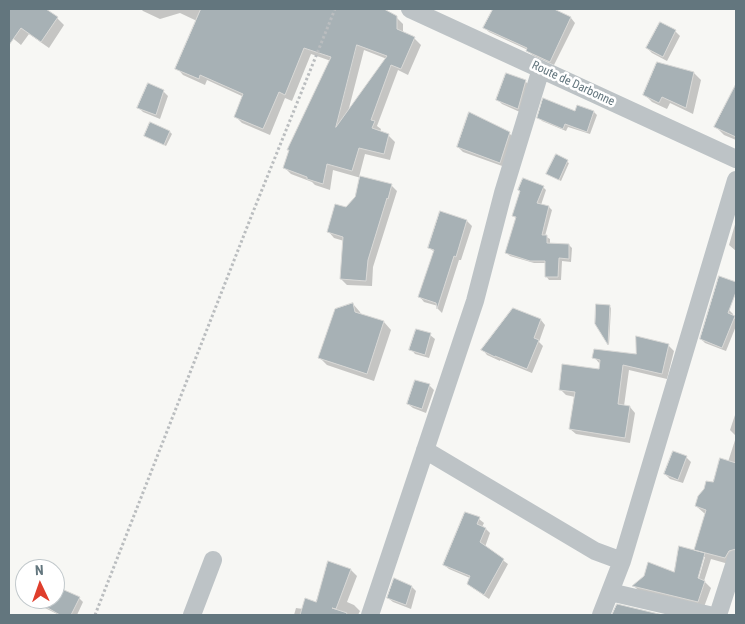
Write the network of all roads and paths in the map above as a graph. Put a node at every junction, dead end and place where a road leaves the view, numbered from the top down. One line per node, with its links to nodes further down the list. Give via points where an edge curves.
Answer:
1 (335, 9): 11 (path)
2 (410, 9): 3 (street, Route de Darbonne)
3 (541, 69): 4 (street, Route de Darbonne); 6 (street, via 503,193 475,301)
4 (736, 159)
5 (736, 180): 9 (street)
6 (425, 450): 9 (street, via 595,551); 13 (street)
7 (736, 559): 16 (street)
8 (213, 560): 12 (street)
9 (622, 561): 10 (street)
10 (610, 592): 14 (street); 15 (street)
11 (95, 615)
12 (192, 615)
13 (370, 615)
14 (601, 615)
15 (709, 615)
16 (718, 615)

